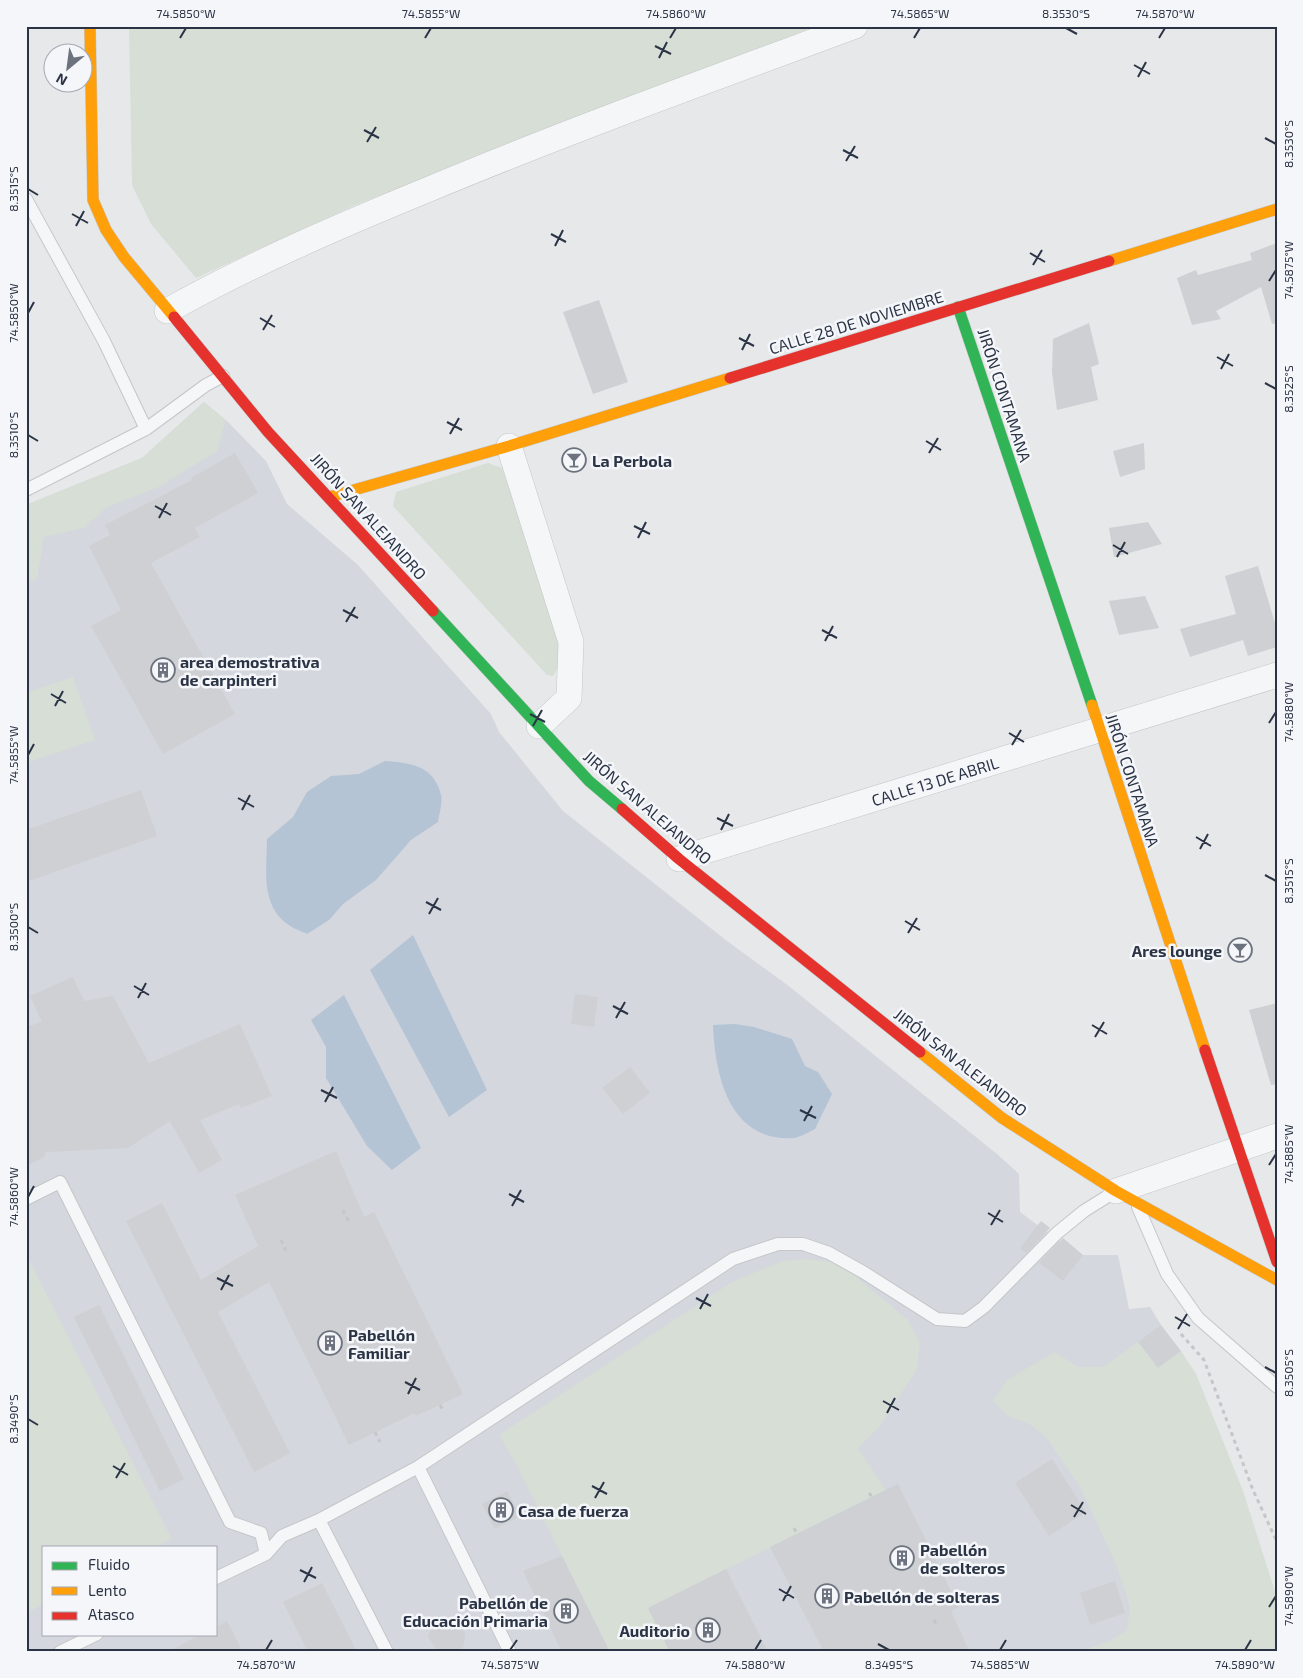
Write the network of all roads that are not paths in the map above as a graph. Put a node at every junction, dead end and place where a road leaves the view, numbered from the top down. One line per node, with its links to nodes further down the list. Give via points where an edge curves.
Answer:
1 (90, 26): 6 (street, JIRÓN SAN ALEJANDRO, via 94,200 106,230)
2 (855, 26): 6 (street, via 524,150 352,221 220,281)
3 (26, 199): 8 (lane, via 104,341)
4 (1277, 209): 5 (street, CALLE 28 DE NOVIEMBRE)
5 (958, 307): 9 (street, CALLE 28 DE NOVIEMBRE); 14 (street, JIRÓN CONTAMANA)
6 (167, 312): 7 (street, JIRÓN SAN ALEJANDRO)
7 (223, 376): 8 (lane); 11 (street, JIRÓN SAN ALEJANDRO, via 268,432)
8 (146, 428): 10 (lane)
9 (509, 446): 11 (street, CALLE 28 DE NOVIEMBRE); 13 (street, via 571,642 569,698)
10 (26, 490)
11 (329, 497): 13 (street, JIRÓN SAN ALEJANDRO)
12 (1277, 675): 14 (street, CALLE 13 DE ABRIL)
13 (539, 726): 15 (street, JIRÓN SAN ALEJANDRO, via 589,782)
14 (1101, 731): 15 (street, CALLE 13 DE ABRIL); 17 (street, JIRÓN CONTAMANA)
15 (679, 859): 18 (street, JIRÓN SAN ALEJANDRO, via 1002,1118)
16 (1277, 1136): 17 (street)
17 (1237, 1148): 18 (street); 20 (street, JIRÓN CONTAMANA)
18 (1126, 1197): 21 (street, JIRÓN SAN ALEJANDRO); 22 (lane, via 1167,1274 1198,1318); 23 (lane, via 1084,1211 1057,1233 984,1307 965,1321 938,1319 829,1253 803,1244 778,1244 733,1259)
19 (26, 1199): 25 (lane, via 60,1182 230,1522 261,1533)
20 (1277, 1262)
21 (1277, 1280)
22 (1277, 1387)
23 (418, 1468): 24 (lane); 30 (lane)
24 (319, 1520): 25 (lane, via 282,1536); 29 (lane)
25 (266, 1554): 26 (lane)
26 (218, 1577)
27 (93, 1636): 28 (lane)
28 (60, 1652)
29 (387, 1652)
30 (510, 1652)

